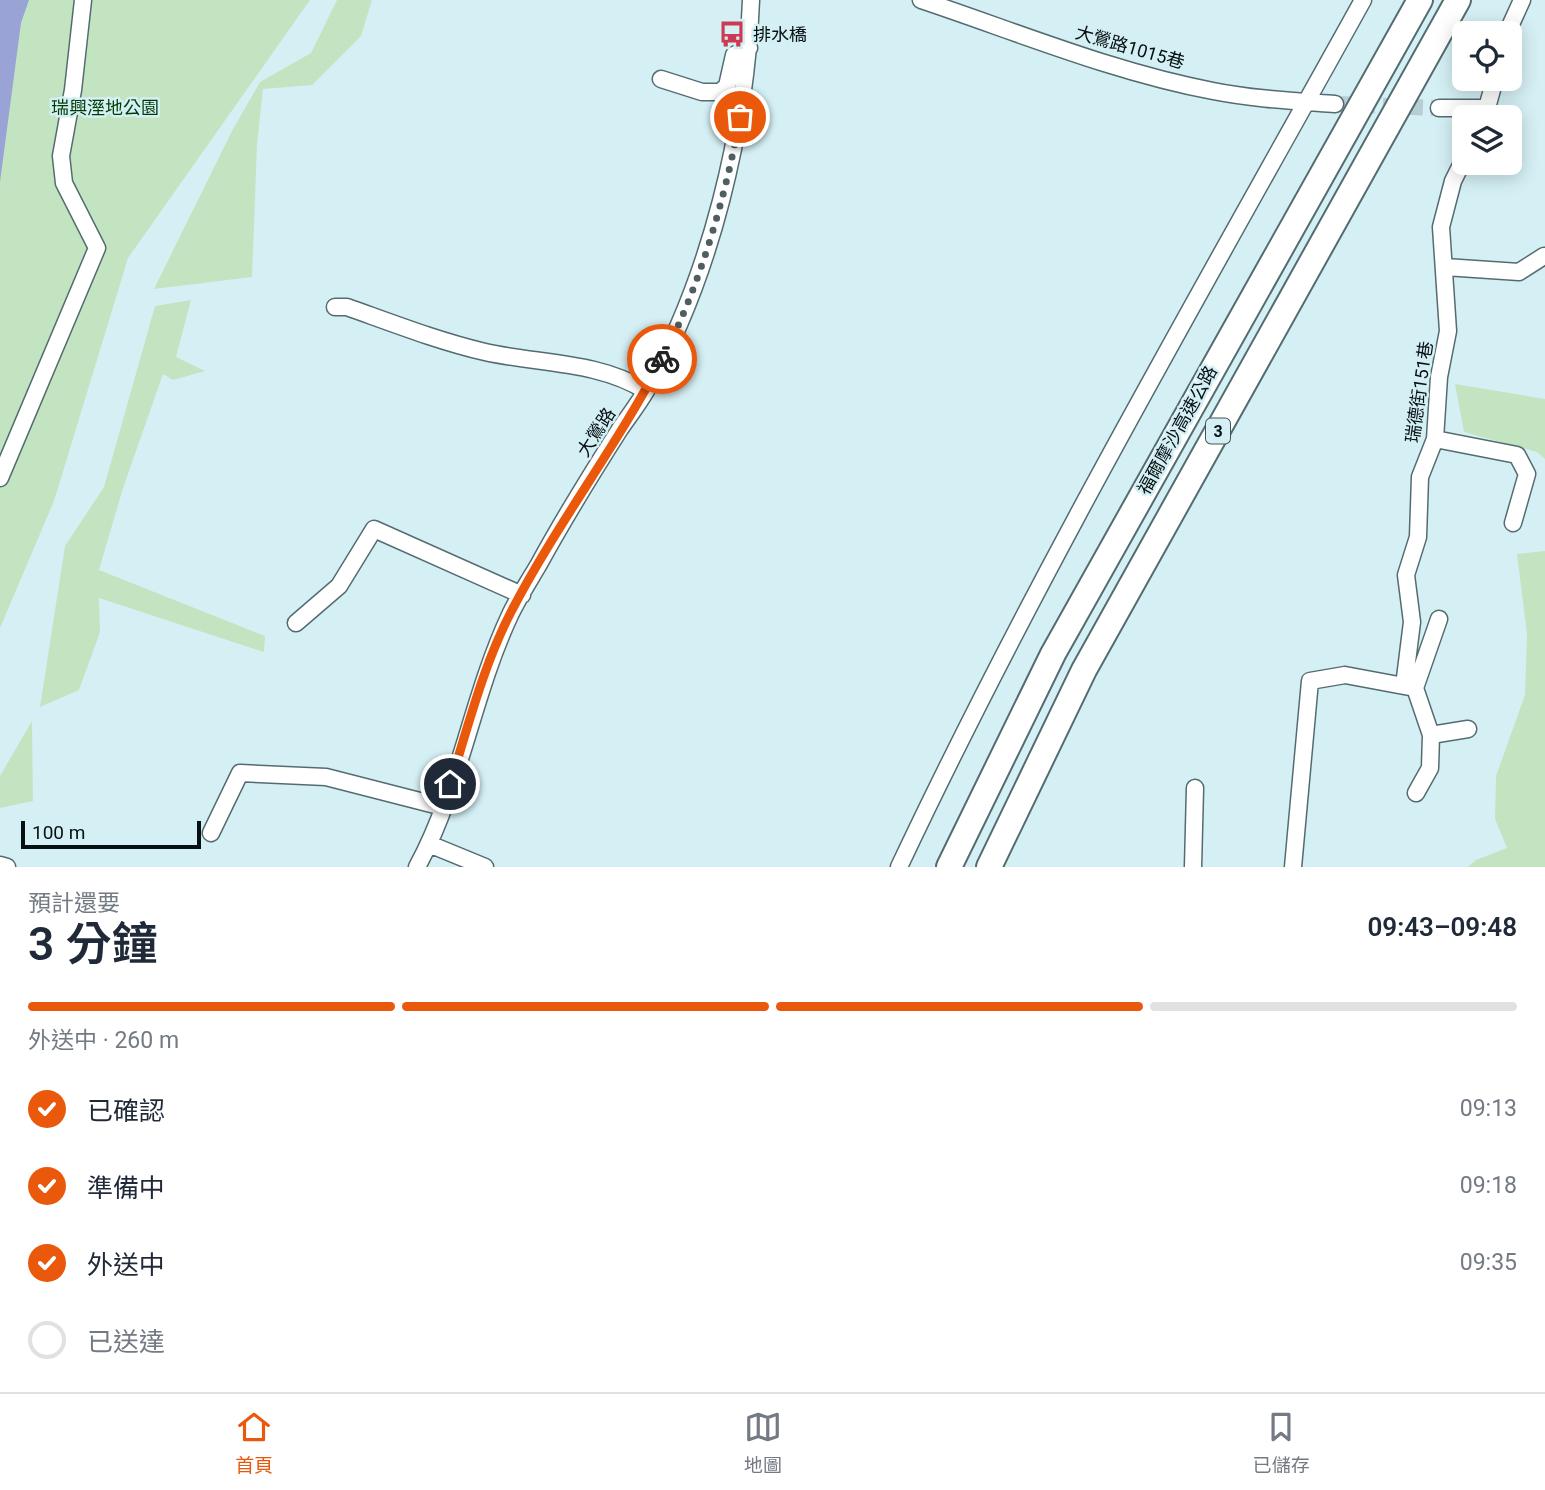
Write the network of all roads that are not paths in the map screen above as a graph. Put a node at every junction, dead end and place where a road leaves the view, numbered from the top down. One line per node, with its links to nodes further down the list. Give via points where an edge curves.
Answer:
1 (83, 0): 21 (street, via 61,156 64,183 97,248)
2 (751, 0): 9 (street, 大鶯路)
3 (921, 0): 11 (street, 大鶯路1015巷, via 1117,66 1211,90)
4 (1363, 0): 11 (street)
5 (1420, 0): 39 (highway, 福爾摩沙高速公路 / 3, via 1053,654)
6 (1458, 0): 40 (highway, 福爾摩沙高速公路 / 3, via 1084,670)
7 (1522, 0): 8 (street)
8 (1512, 21)
9 (749, 48): 10 (street, via 734,55 727,86 720,92 702,92); 19 (street, 大鶯路, via 735,143 703,260 684,314)
10 (661, 79)
11 (1307, 102): 12 (street, 大鶯路1015巷); 38 (street, via 1063,541)
12 (1335, 104)
13 (1438, 108): 14 (street)
14 (1452, 109)
15 (1456, 175): 17 (street, 瑞德街151巷, via 1441,227)
16 (1544, 256): 17 (street, via 1519,272)
17 (1445, 267): 20 (street, 瑞德街151巷, via 1448,331)
18 (335, 307): 19 (street, via 485,352 610,373)
19 (646, 391): 23 (street, 大鶯路, via 566,515)
20 (1435, 439): 22 (street, via 1517,455 1527,474); 26 (street, 瑞德街151巷, via 1420,477 1418,537 1406,575 1412,622)
21 (0, 478)
22 (1513, 523)
23 (522, 595): 25 (street, via 374,529 339,586); 31 (street, 大鶯路, via 485,673)
24 (1439, 619): 26 (street)
25 (296, 622)
26 (1409, 687): 28 (street); 42 (street, via 1345,676 1310,681)
27 (1468, 729): 28 (street)
28 (1431, 735): 30 (street, via 1430,768)
29 (1195, 788): 41 (street)
30 (1416, 793)
31 (443, 807): 32 (street, via 326,777 240,772); 33 (street, 大鶯路)
32 (211, 834)
33 (429, 844): 36 (street, 大鶯路); 37 (street)
34 (0, 865): 35 (street)
35 (7, 867)
36 (417, 867)
37 (485, 867)
38 (899, 867)
39 (949, 867)
40 (989, 867)
41 (1193, 867)
42 (1293, 867)

